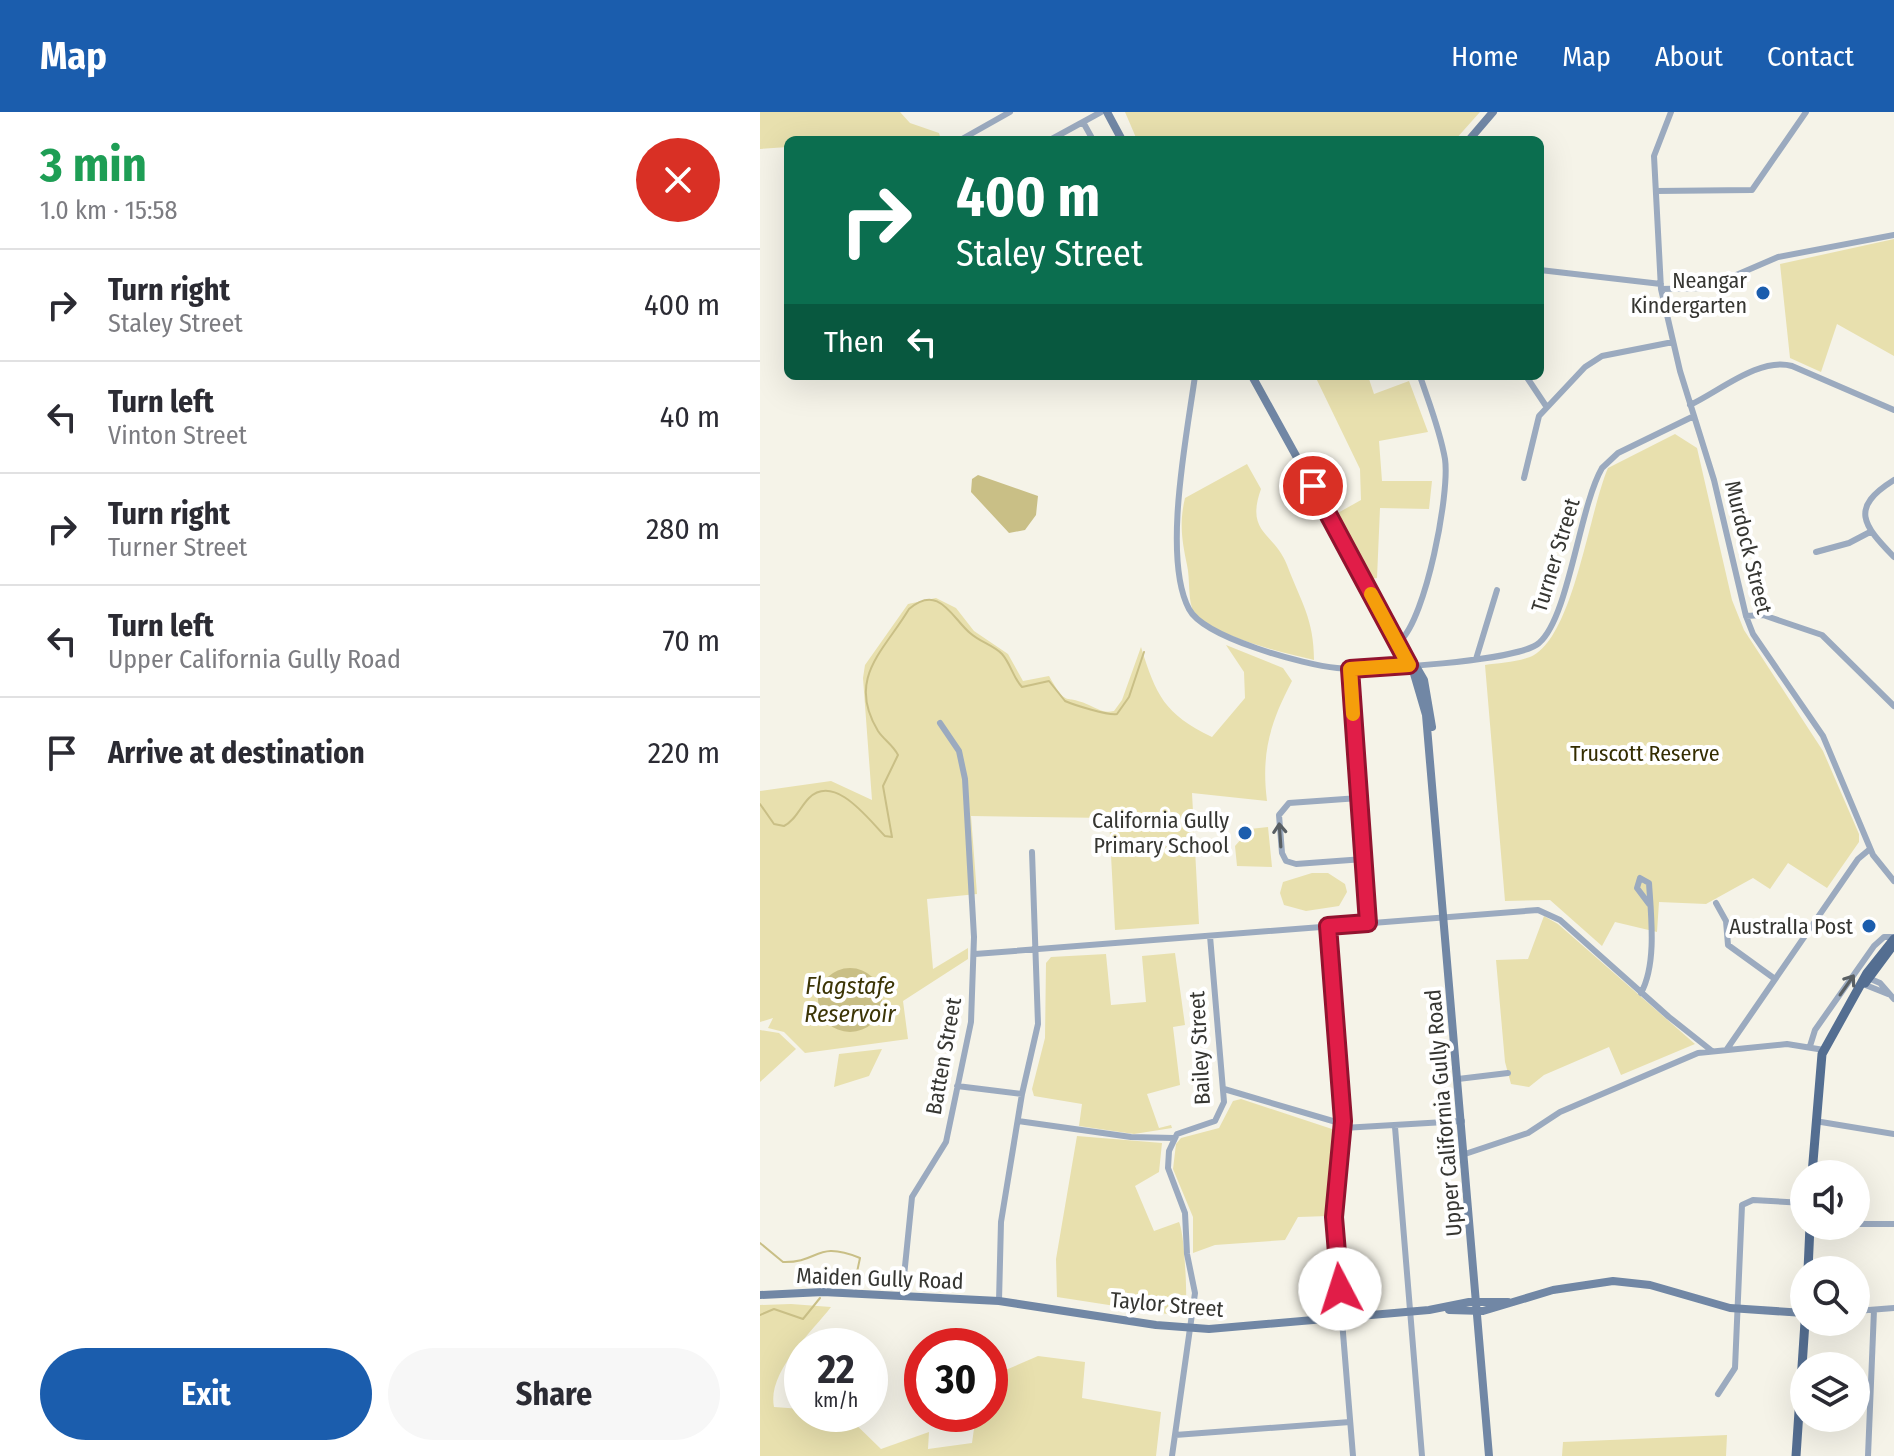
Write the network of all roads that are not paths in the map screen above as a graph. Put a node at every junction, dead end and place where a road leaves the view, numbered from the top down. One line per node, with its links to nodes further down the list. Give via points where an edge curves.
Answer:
1 (1010, 112): 7 (street)
2 (1104, 112): 6 (street); 10 (street)
3 (1493, 112): 11 (street)
4 (1671, 112): 12 (street, Murdock Street, via 1655,148)
5 (1806, 112): 12 (street, via 1752,190)
6 (1083, 122): 8 (street); 9 (street)
7 (967, 136)
8 (1057, 136)
9 (1091, 136)
10 (1119, 136)
11 (1472, 136)
12 (1656, 191): 15 (street, Murdock Street)
13 (1894, 235): 15 (street, via 1784,256 1706,288)
14 (1544, 271): 15 (street)
15 (1661, 287): 16 (street, Murdock Street)
16 (1673, 342): 21 (street, Murdock Street); 22 (street, via 1598,358)
17 (1195, 380): 35 (street, Turner Street, via 1177,542 1189,609 1198,622 1273,655)
18 (1254, 380): 32 (street, Upper California Gully Road)
19 (1421, 380): 32 (street, via 1445,458 1446,492 1420,604)
20 (1529, 380): 22 (street)
21 (1690, 405): 23 (street, via 1778,363); 24 (street, Murdock Street)
22 (1546, 406): 25 (street, via 1536,424)
23 (1894, 410)
24 (1694, 416): 31 (street, Murdock Street); 33 (street, Turner Street, via 1618,453 1602,468 1554,622 1541,642 1523,652)
25 (1524, 478)
26 (1894, 480): 27 (street, via 1866,504)
27 (1870, 532): 28 (street); 29 (street)
28 (1816, 552)
29 (1894, 557)
30 (1497, 590): 33 (street)
31 (1746, 616): 36 (street, via 1763,615 1822,635); 39 (street, Murdock Street, via 1823,736)
32 (1400, 641): 34 (street, Upper California Gully Road)
33 (1476, 659): 34 (street, Turner Street)
34 (1413, 664): 35 (street, Turner Street); 45 (street, Upper California Gully Road, via 1431,709)
35 (1350, 669): 38 (street)
36 (1894, 706)
37 (940, 723): 51 (street, Batten Street, via 963,761)
38 (1359, 798): 41 (street); 41 (street, one-way to 38, via 1292,864 1282,853 1279,815 1285,805)
39 (1870, 849): 42 (street, Murdock Street); 52 (street)
40 (1032, 852): 50 (street)
41 (1364, 859): 46 (street)
42 (1894, 881)
43 (1716, 903): 52 (street, via 1726,921 1728,945)
44 (1649, 904): 53 (street, via 1648,970)
45 (1445, 916): 46 (street); 53 (street, via 1522,909 1548,913); 59 (street, Upper California Gully Road)
46 (1368, 923): 47 (street)
47 (1328, 926): 48 (street); 66 (street)
48 (1210, 936): 50 (street); 61 (street, Bailey Street)
49 (1894, 940): 54 (street, one-way to 49, via 1815,1030 1874,946 1884,937); 56 (main road)
50 (1038, 950): 51 (street); 62 (street, via 1038,1024)
51 (975, 954): 60 (street, Batten Street, via 971,1022)
52 (1775, 979): 55 (street)
53 (1641, 993): 57 (street)
54 (1810, 1046): 55 (street); 56 (street)
55 (1727, 1049): 57 (street)
56 (1824, 1050): 65 (main road)
57 (1712, 1051): 70 (street, via 1598,1095 1528,1133)
58 (1508, 1073): 59 (street)
59 (1458, 1079): 64 (street, Upper California Gully Road)
60 (957, 1086): 62 (street); 76 (street, Batten Street, via 943,1149 912,1197)
61 (1224, 1089): 66 (street); 69 (street, Bailey Street, via 1219,1117)
62 (1022, 1094): 63 (street)
63 (1018, 1121): 69 (street); 77 (street, via 1000,1233)
64 (1462, 1121): 67 (street); 70 (street, Upper California Gully Road)
65 (1815, 1121): 68 (street); 71 (main road)
66 (1343, 1126): 67 (street); 85 (street, via 1334,1217)
67 (1395, 1127): 83 (street)
68 (1894, 1134)
69 (1174, 1138): 86 (street, via 1168,1168 1185,1213 1195,1286)
70 (1465, 1154): 78 (street, Upper California Gully Road)
71 (1813, 1160)
72 (1790, 1202): 80 (street, via 1751,1200 1742,1205)
73 (1870, 1224): 74 (street)
74 (1894, 1224)
75 (760, 1295): 76 (street, Maiden Gully Road)
76 (902, 1296): 77 (street, Maiden Gully Road)
77 (999, 1301): 86 (street, Taylor Street)
78 (1477, 1307): 80 (street, Taylor Street, via 1580,1284 1626,1281); 83 (street, Taylor Street); 94 (street, Upper California Gully Road)
79 (1894, 1308): 82 (street)
80 (1737, 1309): 84 (street, Taylor Street); 88 (street, via 1734,1371)
81 (1870, 1310): 82 (street)
82 (1874, 1310): 96 (street)
83 (1410, 1312): 85 (street, Taylor Street); 93 (street)
84 (1790, 1312)
85 (1342, 1318): 86 (street, Taylor Street); 89 (street)
86 (1190, 1328): 90 (street)
87 (1804, 1336): 95 (main road)
88 (1718, 1394)
89 (1350, 1422): 90 (street); 92 (street)
90 (1175, 1435): 91 (street)
91 (1172, 1456)
92 (1353, 1456)
93 (1422, 1456)
94 (1489, 1456)
95 (1798, 1456)
96 (1868, 1456)

